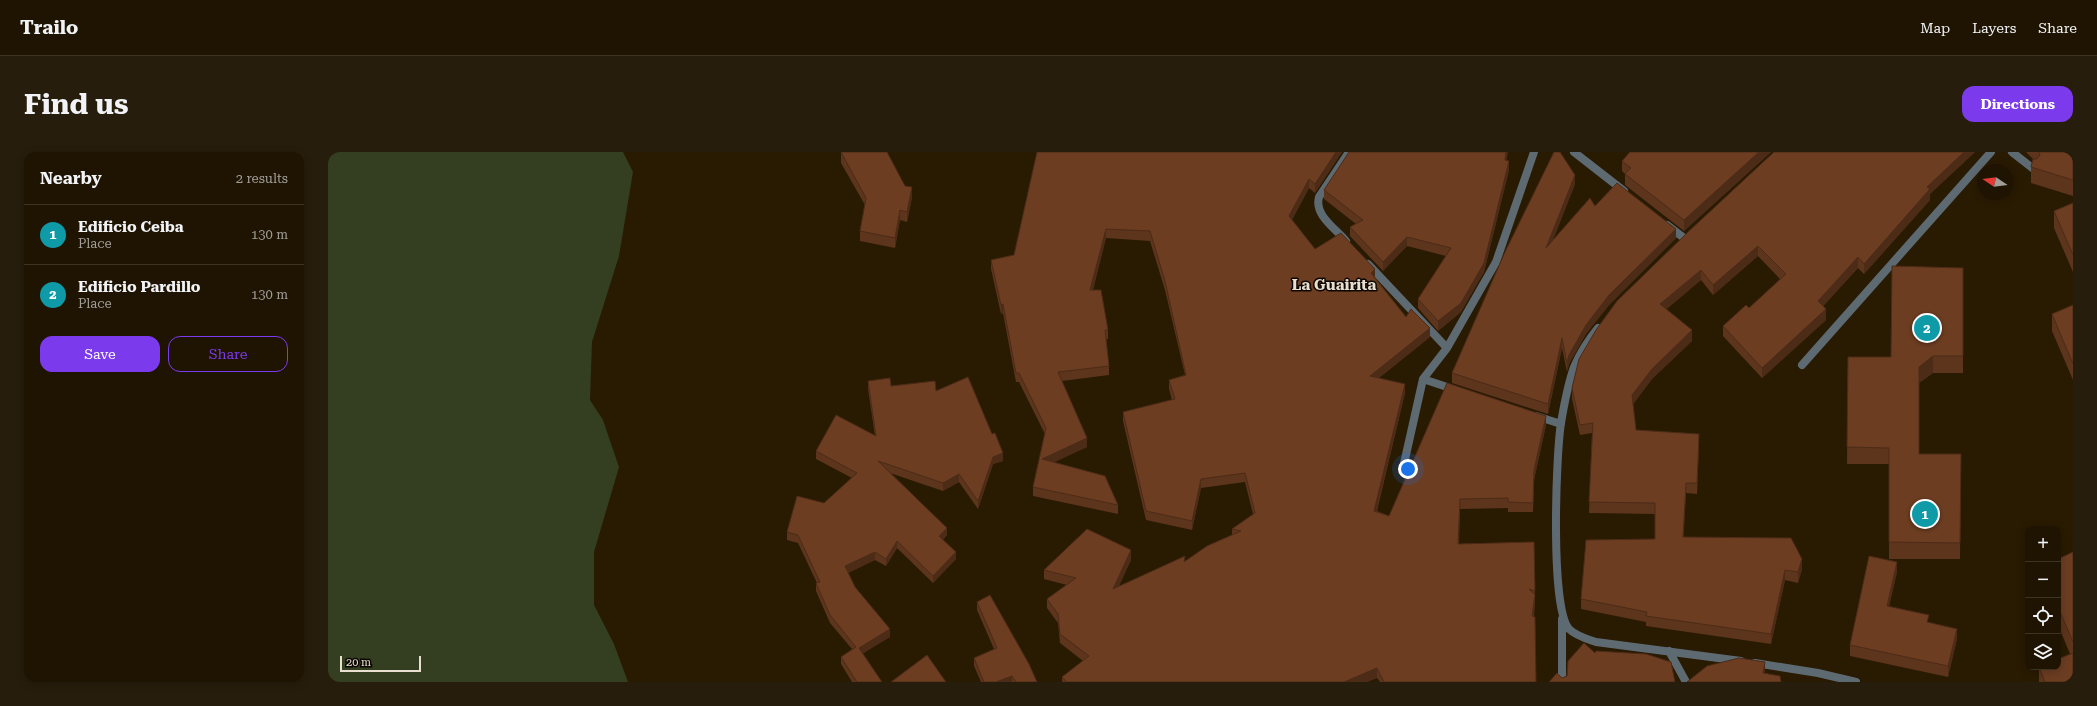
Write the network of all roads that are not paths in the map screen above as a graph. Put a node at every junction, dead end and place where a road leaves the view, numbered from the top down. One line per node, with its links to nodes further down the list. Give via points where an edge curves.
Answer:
1 (1349, 152): 10 (street, via 1317,204 1320,212)
2 (1534, 152): 13 (street, via 1496,262)
3 (1574, 152): 7 (street)
4 (1991, 152): 14 (street)
5 (2012, 152): 6 (street)
6 (2035, 170)
7 (1629, 195)
8 (1660, 219): 9 (street)
9 (1684, 238)
10 (1351, 246)
11 (1362, 258): 13 (street)
12 (1604, 320): 18 (street, via 1574,367)
13 (1447, 348): 15 (street)
14 (1802, 365)
15 (1422, 379): 16 (street); 19 (street)
16 (1466, 394)
17 (1525, 412): 18 (street)
18 (1561, 424): 20 (street, via 1556,516 1558,586)
19 (1404, 468)
20 (1562, 610): 21 (street, via 1568,628 1580,636 1596,642); 22 (street)
21 (1669, 651): 23 (street); 24 (street, via 1818,673)
22 (1562, 682)
23 (1686, 682)
24 (1856, 682)

